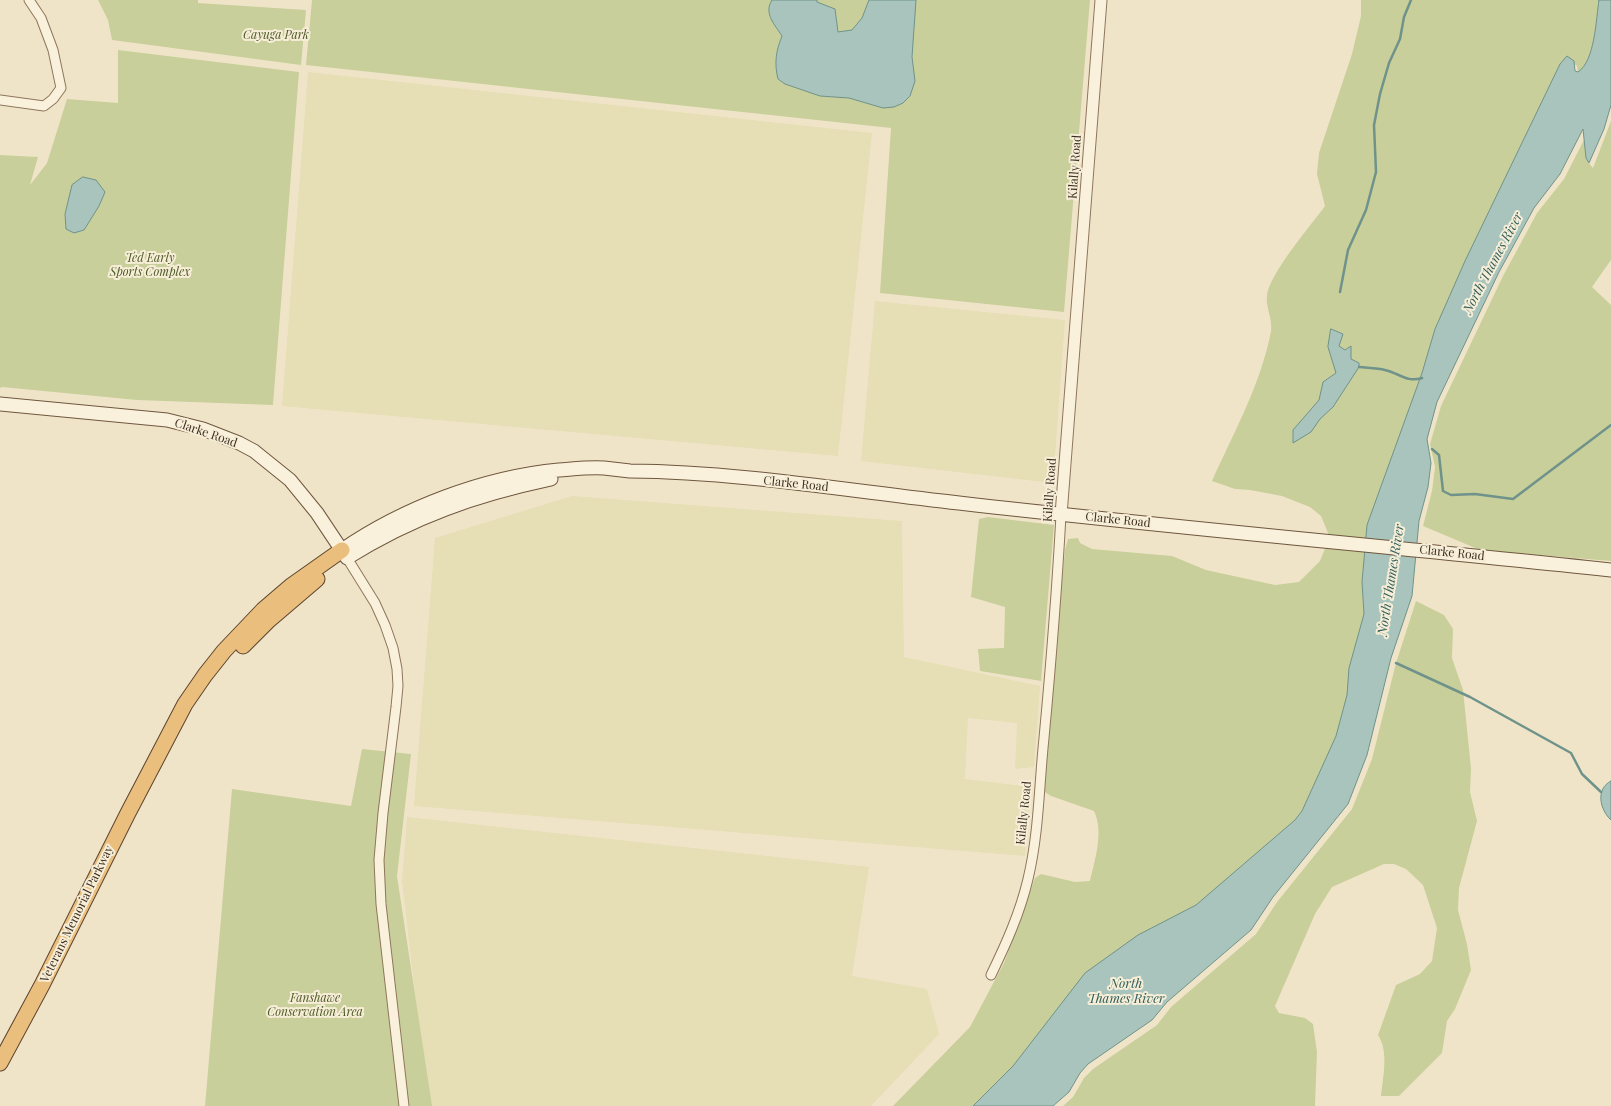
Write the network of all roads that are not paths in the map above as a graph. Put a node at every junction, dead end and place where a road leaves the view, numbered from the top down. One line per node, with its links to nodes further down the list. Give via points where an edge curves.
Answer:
1 (29, 0): 3 (street, via 41,18 53,50 61,88 44,106)
2 (1101, 0): 5 (street, Kilally Road)
3 (0, 100)
4 (0, 404): 6 (main road, Clarke Road, via 167,420 203,429 233,441 254,451 290,480 317,513)
5 (1061, 515): 6 (main road, Clarke Road, via 720,475 624,470 559,478 483,496 445,508); 7 (main road, Clarke Road); 8 (street, Kilally Road, via 1054,628 1032,859 1013,929)
6 (344, 554): 9 (highway, Veterans Memorial Parkway, via 248,639 212,681 154,765); 10 (street, via 386,625 397,669 398,686 379,860 381,904)
7 (1611, 570)
8 (991, 975)
9 (0, 1063)
10 (404, 1106)

